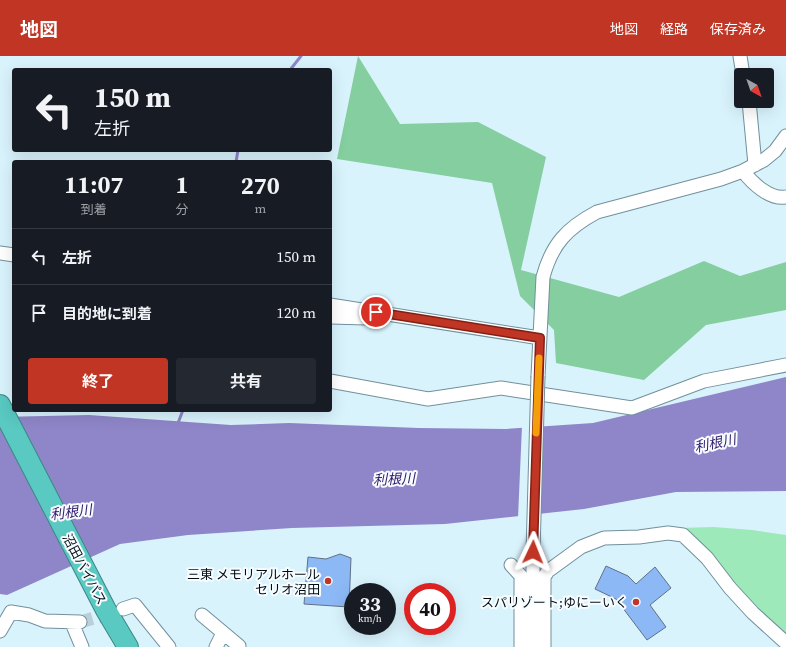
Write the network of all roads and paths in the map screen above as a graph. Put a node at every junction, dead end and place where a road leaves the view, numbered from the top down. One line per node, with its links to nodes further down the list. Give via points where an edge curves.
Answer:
1 (740, 56): 2 (street)
2 (742, 68)
3 (749, 108): 5 (street)
4 (786, 136): 5 (street, via 775,150)
5 (755, 165): 6 (street)
6 (743, 171): 7 (street, via 750,180 775,198); 13 (street, via 611,207 578,222 554,249 547,263 543,277)
7 (786, 197)
8 (0, 253): 9 (street)
9 (12, 255)
10 (332, 305): 12 (street)
11 (332, 317): 12 (street)
12 (407, 317): 13 (street)
13 (540, 338): 29 (street, bridge, via 533,552)
14 (786, 366): 15 (street, via 704,381 632,408 501,388 428,399)
15 (332, 381)
16 (0, 405): 18 (highway, 沼田バイパス)
17 (512, 565): 28 (street, via 524,576)
18 (114, 610): 25 (highway, 沼田バイパス); 26 (street, via 135,604)
19 (202, 615): 21 (street)
20 (0, 631): 24 (street, via 11,612 45,621 76,623)
21 (223, 633): 23 (street); 27 (street)
22 (786, 643): 30 (street, via 748,608 707,558 683,535 668,533 604,538 581,547 548,571 544,576)
23 (239, 646)
24 (82, 647)
25 (128, 647)
26 (169, 647)
27 (216, 647)
28 (522, 647)
29 (533, 647)
30 (544, 647)

